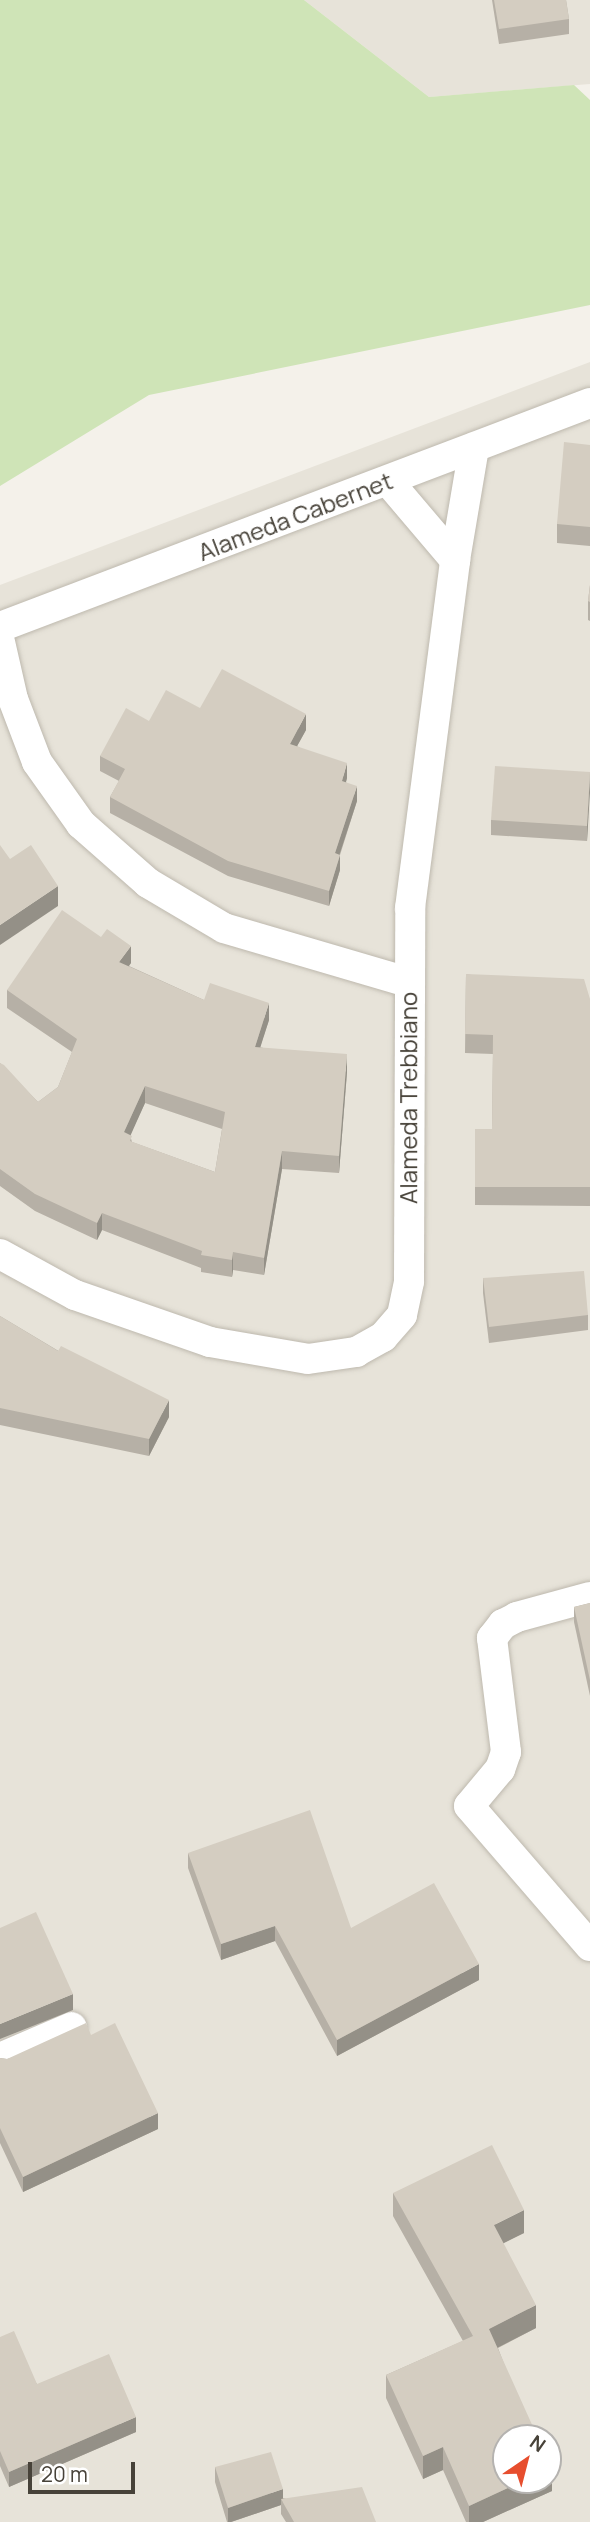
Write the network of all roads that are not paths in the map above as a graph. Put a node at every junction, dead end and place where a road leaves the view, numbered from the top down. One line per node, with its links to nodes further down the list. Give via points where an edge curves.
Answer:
1 (590, 403): 2 (street, Alameda Cabernet)
2 (474, 448): 3 (street, Alameda Cabernet); 4 (street, Alameda Trebbiano)
3 (388, 481): 4 (street); 5 (street, Alameda Cabernet)
4 (455, 560): 7 (street, Alameda Trebbiano, via 410,908)
5 (0, 627)
6 (0, 642): 7 (street, via 13,699 37,762 81,824 148,883 224,928)
7 (407, 982): 8 (street, Alameda Trebbiano, via 409,1282 402,1315 383,1337 356,1352 308,1359 210,1342 75,1295)
8 (0, 1254)
9 (590, 1597): 10 (street, via 517,1616 492,1638 506,1752 500,1769 472,1799 470,1811)
10 (590, 1946)
11 (72, 2027): 12 (street)
12 (0, 2058)

